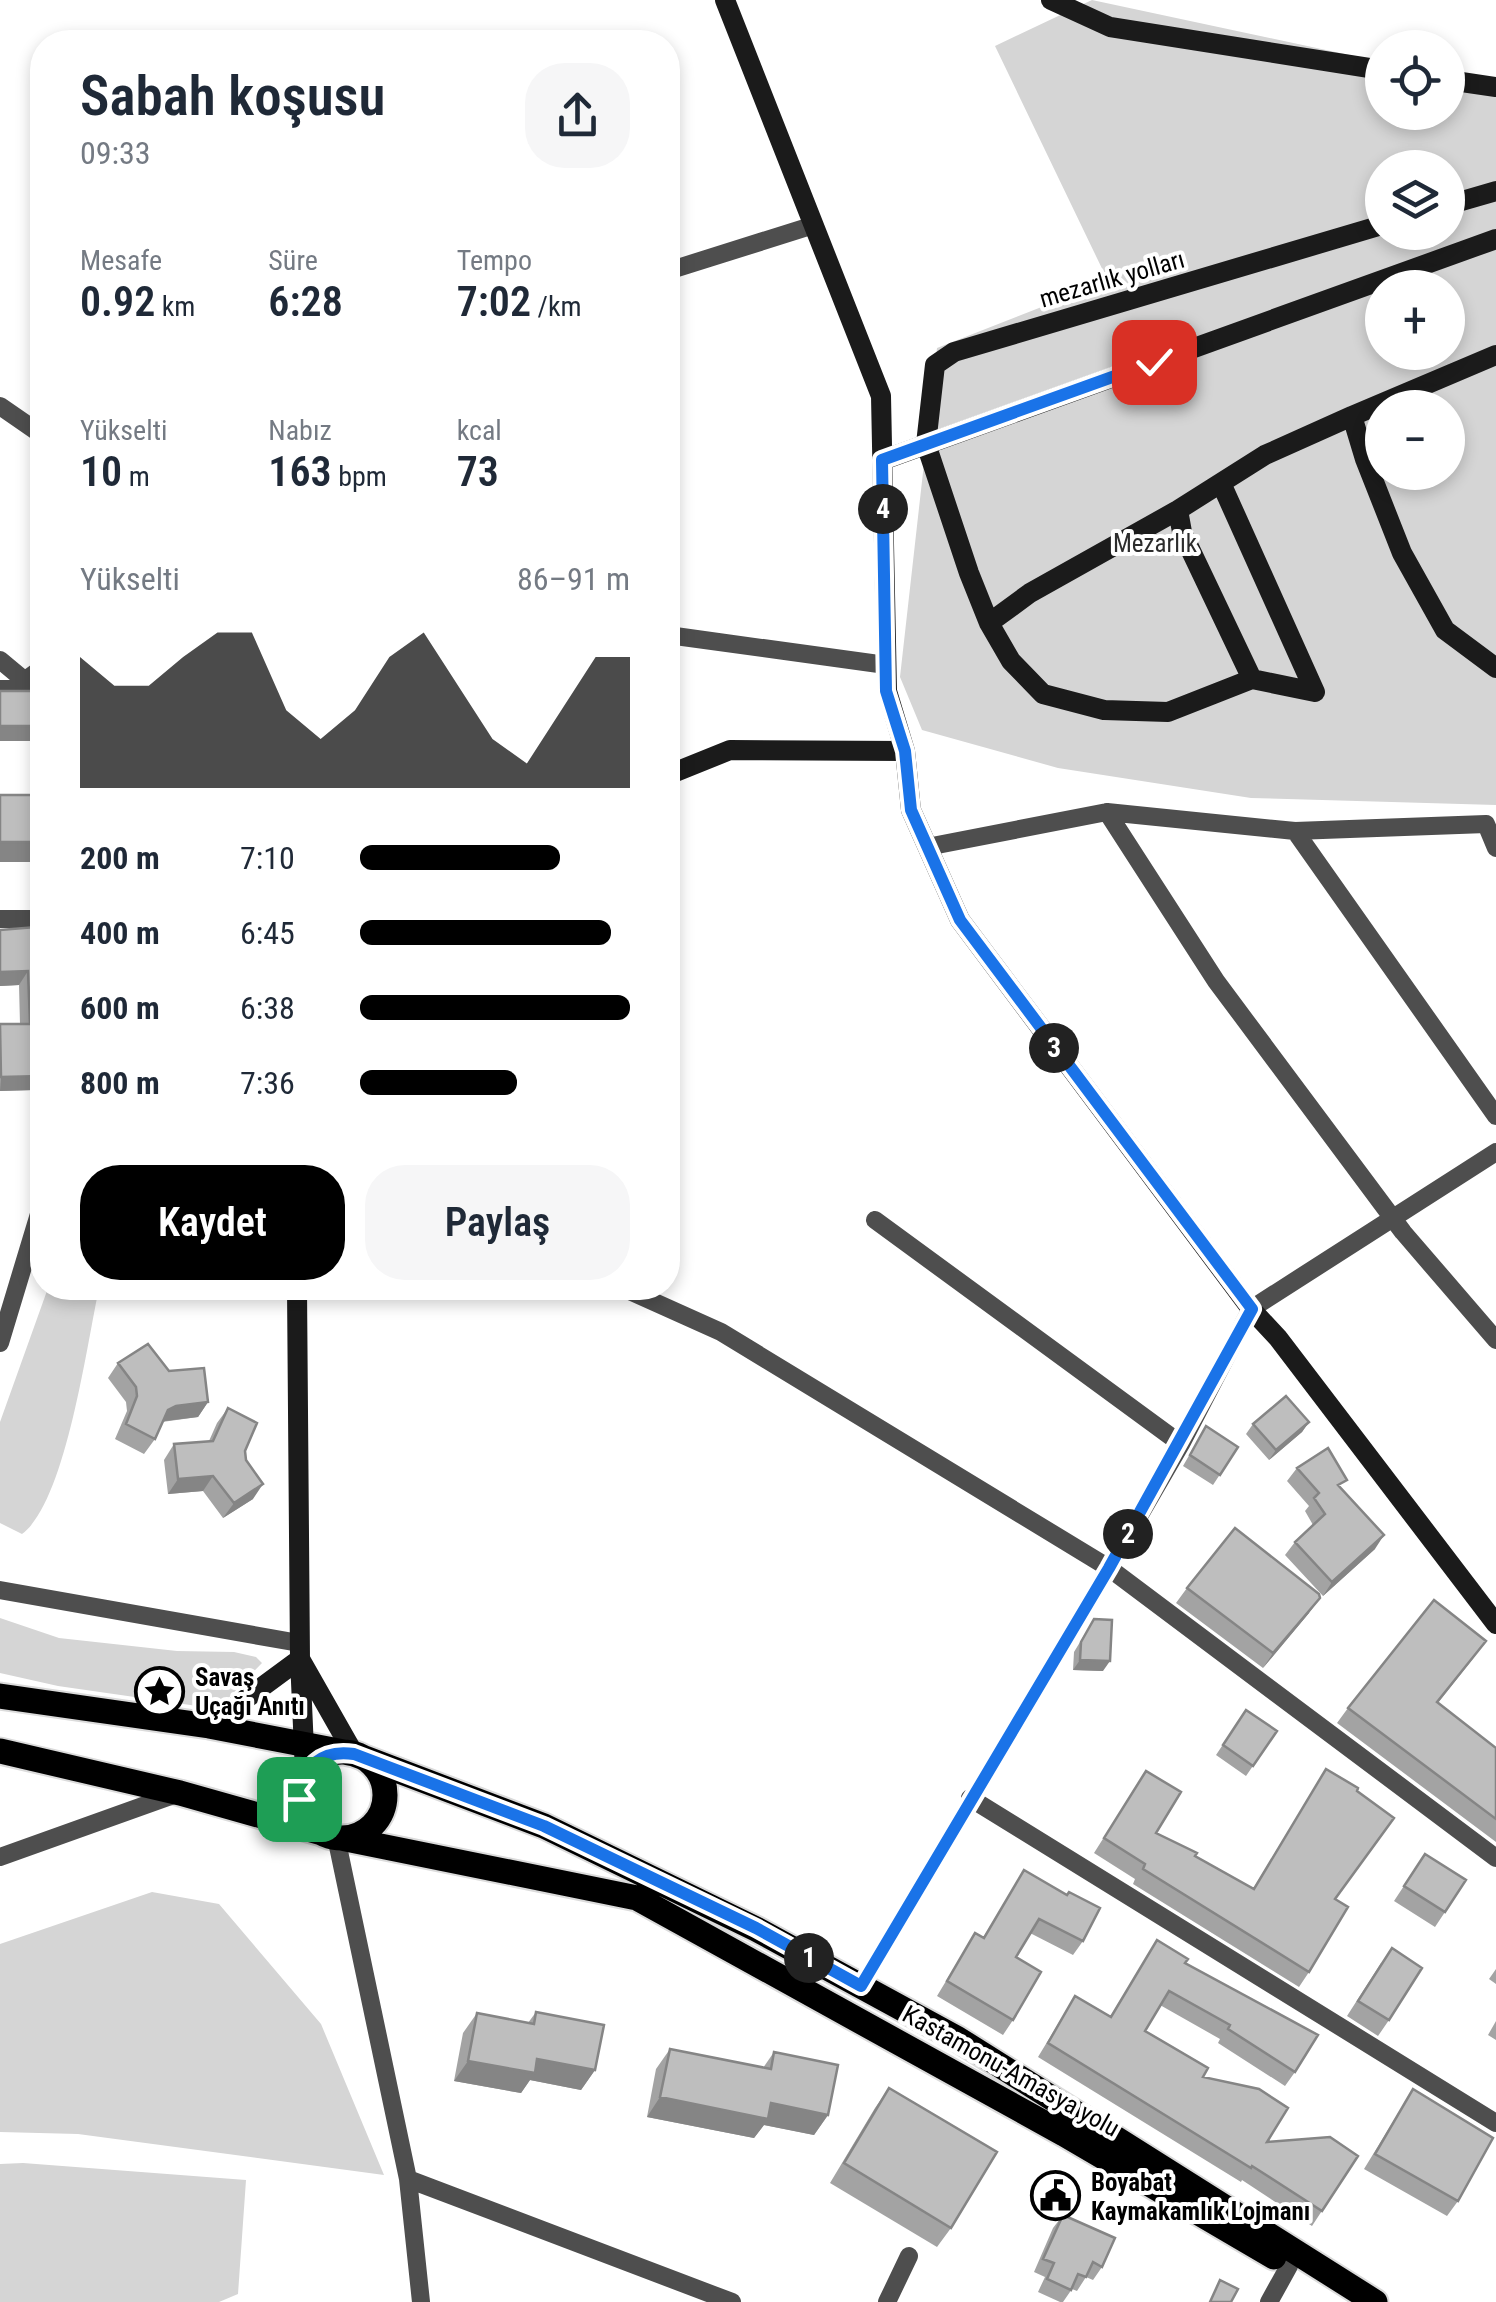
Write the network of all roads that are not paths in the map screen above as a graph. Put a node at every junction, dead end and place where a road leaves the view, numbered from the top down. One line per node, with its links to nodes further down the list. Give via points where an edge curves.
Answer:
1 (725, 0): 8 (street)
2 (1051, 0): 3 (street, via 1110,26)
3 (1365, 67)
4 (1465, 82): 5 (street)
5 (1496, 87)
6 (1496, 191): 7 (street)
7 (1465, 201)
8 (814, 224): 11 (street); 17 (street, via 882,396)
9 (1365, 230): 16 (street, mezarlık yolları, via 954,352 936,365)
10 (1496, 238): 16 (street)
11 (680, 268)
12 (1496, 355): 14 (street)
13 (0, 406): 15 (street)
14 (1352, 416): 18 (street); 24 (street, via 1402,553 1445,630)
15 (30, 427)
16 (926, 444): 17 (street); 20 (street, mezarlık yolları)
17 (882, 460): 23 (street)
18 (1221, 483): 19 (street); 27 (street, via 1315,692)
19 (1178, 510): 20 (street, via 1030,593); 27 (street, via 1182,532)
20 (990, 623): 27 (street, mezarlık yolları, via 1012,661 1043,694 1104,710 1168,712)
21 (680, 637): 23 (street)
22 (0, 660): 25 (street)
23 (886, 665): 29 (street, via 886,691)
24 (1496, 668)
25 (30, 672)
26 (30, 678): 28 (street)
27 (1252, 679)
28 (0, 689)
29 (905, 751): 30 (street, via 730,750); 33 (street, via 911,810)
30 (680, 770)
31 (1107, 812): 32 (street); 33 (street); 39 (street, via 1216,981)
32 (1295, 831): 34 (street, via 1486,824); 37 (street)
33 (927, 847): 44 (street, via 960,920)
34 (1496, 848)
35 (30, 918): 36 (street)
36 (0, 919)
37 (1496, 1116)
38 (1496, 1152): 39 (street)
39 (1392, 1217): 44 (street); 45 (street)
40 (875, 1220): 47 (street)
41 (30, 1244): 46 (street)
42 (297, 1300): 51 (street)
43 (650, 1300): 48 (street, via 721,1332)
44 (1252, 1309): 47 (street); 50 (street)
45 (1496, 1340)
46 (0, 1343)
47 (1180, 1444): 48 (street)
48 (1109, 1568): 58 (street); 61 (street)
49 (0, 1590): 51 (street)
50 (1496, 1624)
51 (300, 1651): 53 (street); 55 (street); 56 (street)
52 (0, 1696): 53 (main road)
53 (209, 1726): 56 (main road)
54 (0, 1751): 57 (main road, Kastamonu-Amasya yolu)
55 (354, 1754): 56 (main road); 59 (main road, via 377,1770 382,1810 364,1832); 62 (main road, Kastamonu-Amasya yolu, via 544,1826)
56 (305, 1759): 59 (main road, via 303,1813)
57 (180, 1793): 59 (main road, Kastamonu-Amasya yolu); 60 (street)
58 (970, 1798): 62 (street); 63 (street)
59 (336, 1837): 64 (street); 66 (main road, Kastamonu-Amasya yolu, via 636,1898)
60 (0, 1857)
61 (1496, 1858)
62 (861, 1986): 72 (main road, Kastamonu-Amasya yolu, via 958,2039)
63 (1496, 2122)
64 (408, 2180): 67 (street); 68 (street)
65 (909, 2256): 69 (street)
66 (1290, 2266): 70 (street); 71 (main road, Kastamonu-Amasya yolu)
67 (420, 2302)
68 (732, 2302)
69 (887, 2302)
70 (1268, 2302)
71 (1346, 2302)
72 (1375, 2302)

